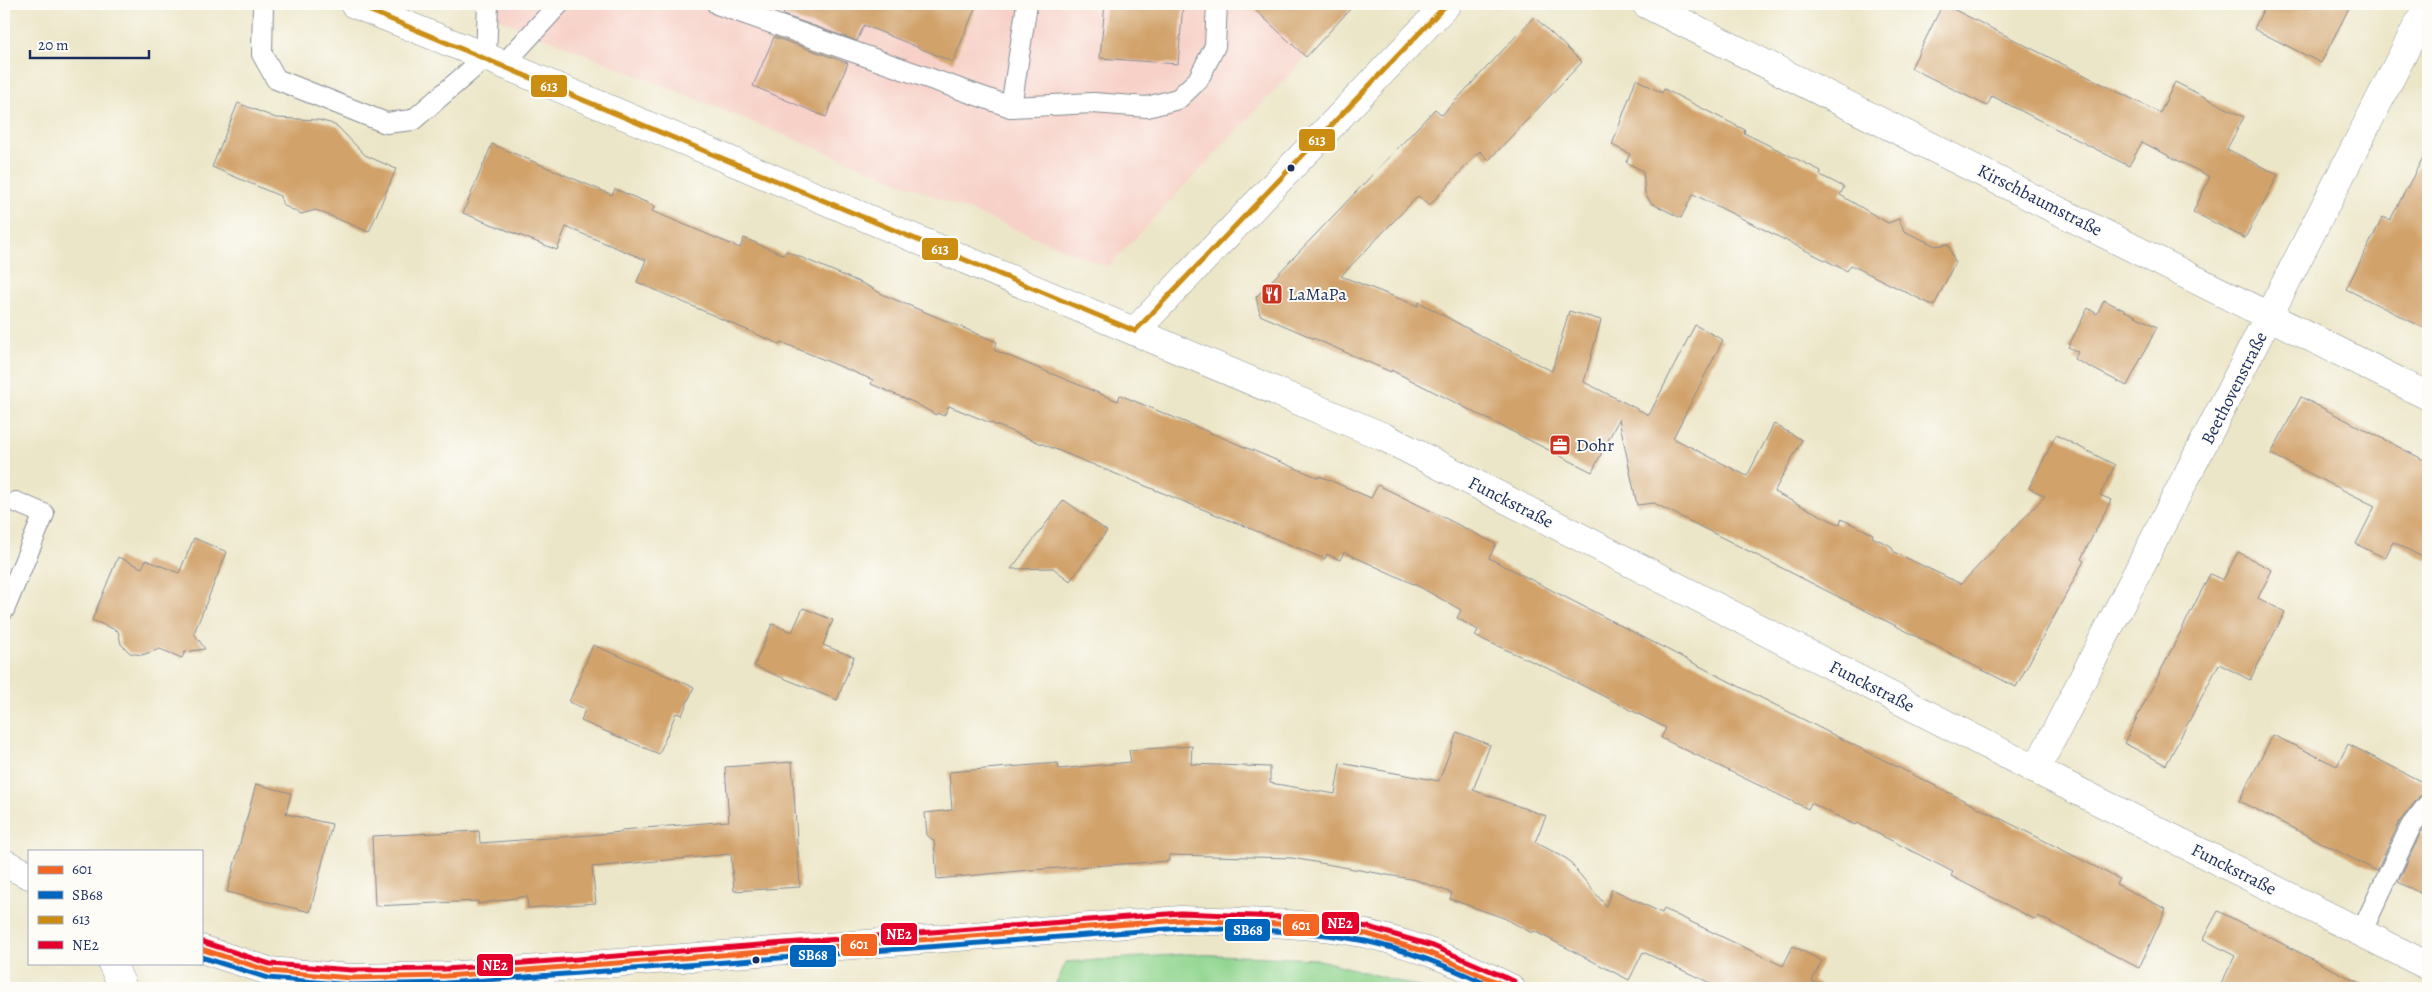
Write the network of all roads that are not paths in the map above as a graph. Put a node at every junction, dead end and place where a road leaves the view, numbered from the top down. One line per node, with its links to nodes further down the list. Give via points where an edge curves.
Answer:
1 (263, 4): 11 (lane, via 262,54 276,79 386,124 413,120)
2 (354, 4): 11 (street, Funckstraße)
3 (488, 4): 11 (lane)
4 (559, 4): 11 (lane)
5 (717, 4): 12 (lane)
6 (1028, 4): 12 (lane)
7 (1217, 4): 12 (lane, via 1215,46 1198,80 1178,99 1147,107 1093,103)
8 (1447, 4): 14 (street)
9 (1649, 4): 13 (street, Kirschbaumstraße)
10 (2428, 5): 13 (street, Beethovenstraße)
11 (495, 61): 14 (street, Funckstraße)
12 (1011, 107)
13 (2271, 315): 15 (street, Kirschbaumstraße); 18 (street, Beethovenstraße)
14 (1135, 331): 18 (street, Funckstraße, via 1384,437)
15 (2428, 396)
16 (16, 502): 17 (lane, via 44,514)
17 (4, 610)
18 (2036, 770): 22 (street, Funckstraße)
19 (2428, 804): 22 (lane, via 2411,826)
20 (4, 863): 21 (street)
21 (28, 875)
22 (2360, 933): 25 (street, Funckstraße)
23 (202, 949): 27 (street, via 269,971 351,978 456,975 1181,920 1274,923 1346,930 1402,943 1456,961)
24 (112, 964): 26 (street)
25 (2428, 966)
26 (123, 988)
27 (1511, 988)

